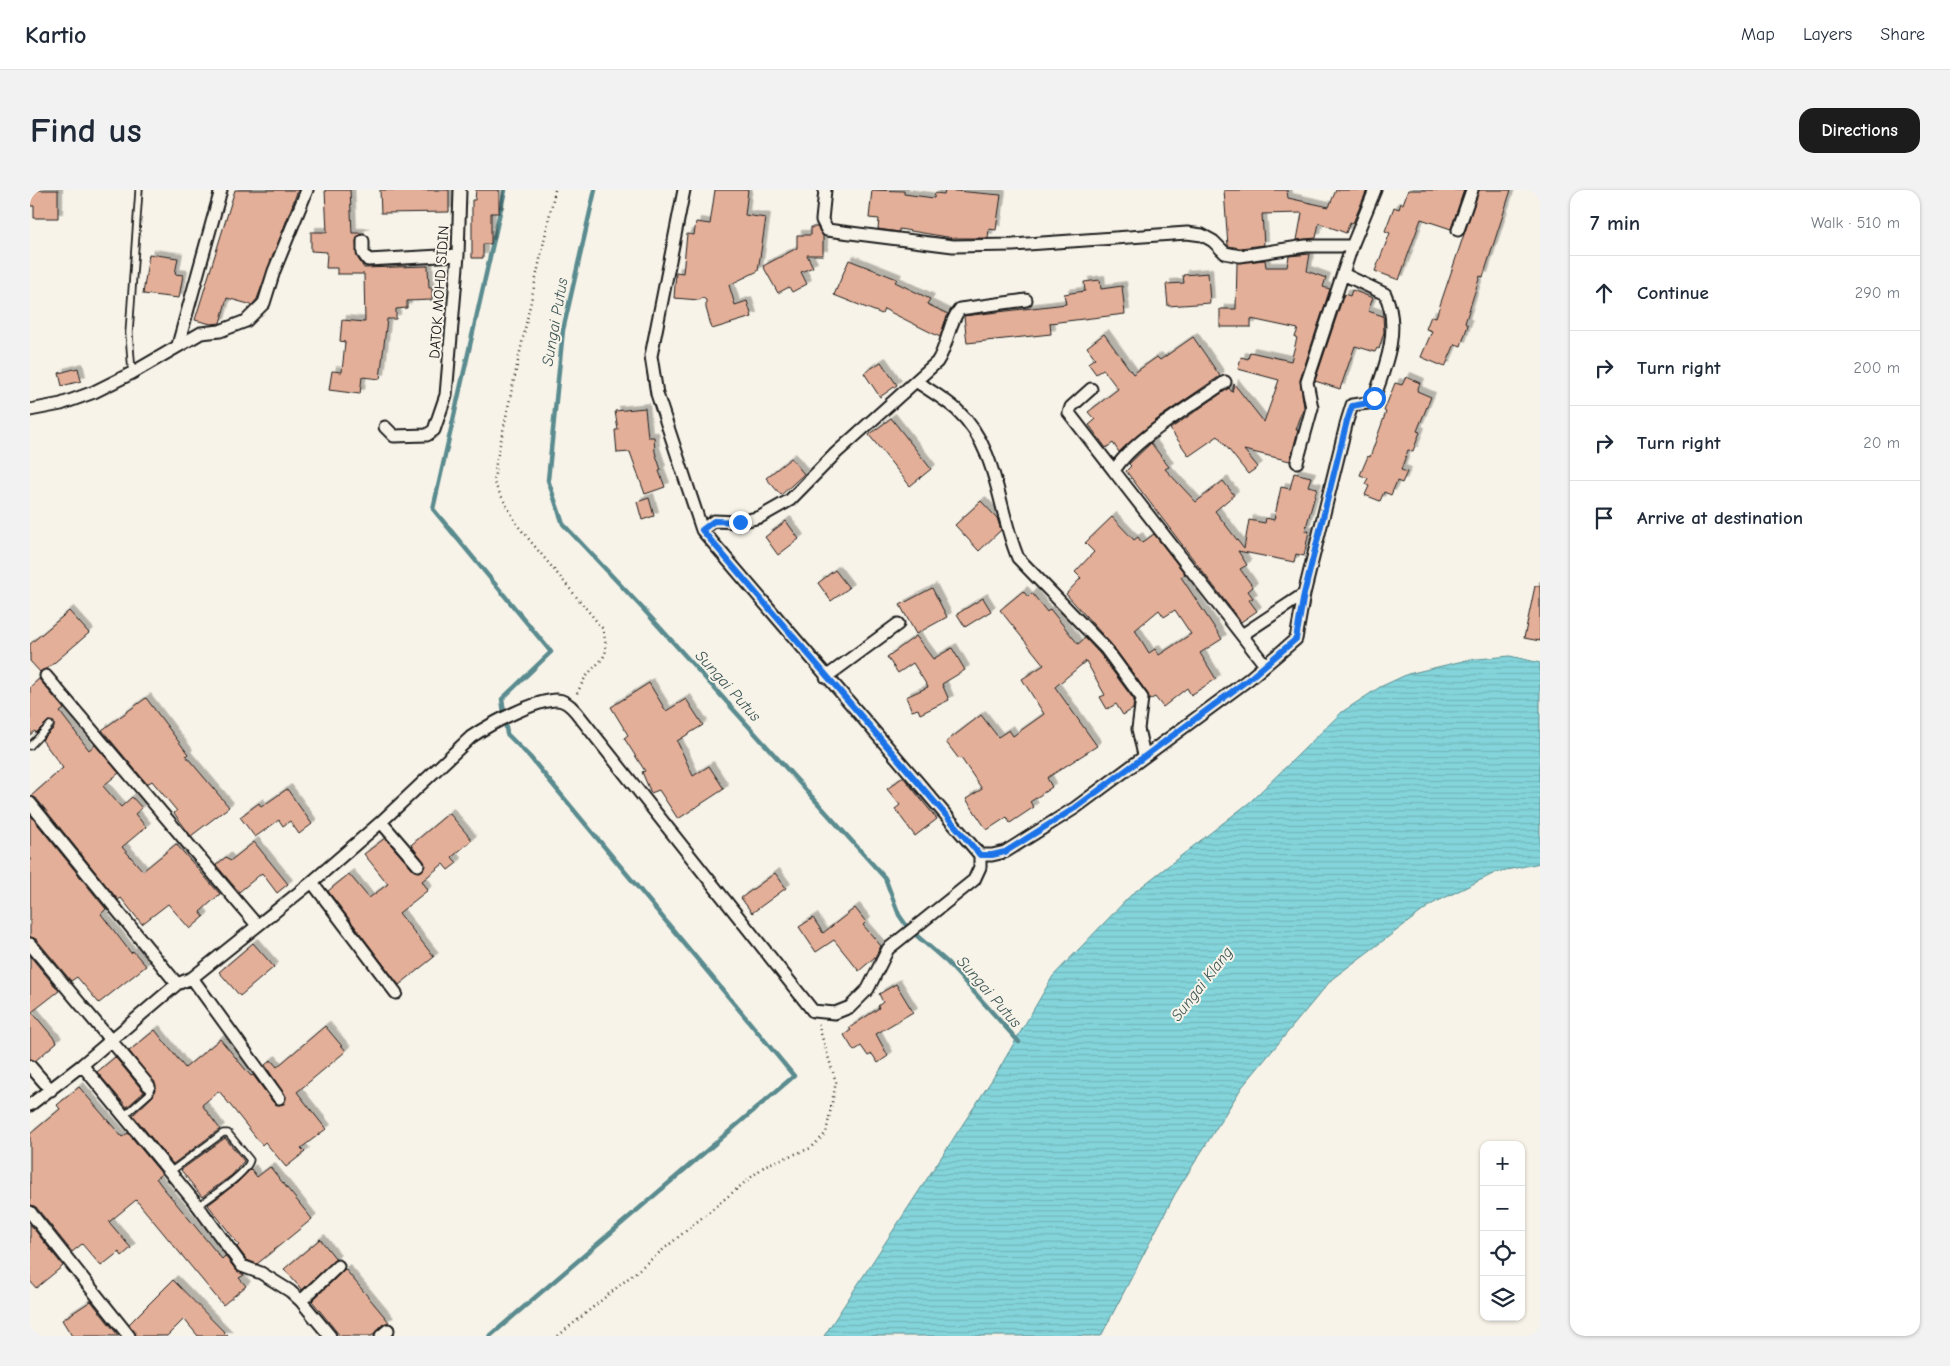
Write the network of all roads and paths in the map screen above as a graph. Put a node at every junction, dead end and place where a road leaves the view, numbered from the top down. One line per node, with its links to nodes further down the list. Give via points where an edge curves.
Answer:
1 (139, 190): 17 (lane, via 129,333)
2 (221, 190): 16 (street)
3 (307, 190): 16 (street, via 264,303 246,321 234,327 201,333)
4 (460, 190): 13 (street, DATOK MOHD SIDIN)
5 (555, 190): 32 (path, via 494,482 518,526 603,629 607,647 604,659 588,674)
6 (684, 190): 25 (street, via 651,356 657,394)
7 (825, 190): 12 (street, via 822,220 826,230 953,246 1187,233 1202,235 1214,241 1224,253 1240,256 1306,246)
8 (1375, 190): 12 (street)
9 (1472, 190): 10 (street)
10 (1458, 230)
11 (363, 241): 13 (street, via 363,253 368,260)
12 (1352, 246): 14 (street)
13 (458, 255): 22 (street, DATOK MOHD SIDIN, via 446,395 434,430 427,435 394,436)
14 (1343, 274): 23 (street, via 1307,382 1312,408); 26 (street, via 1385,294 1392,316 1390,354 1374,398 1368,403 1352,406)
15 (1026, 300): 18 (street, via 960,309 955,315 943,353)
16 (178, 345): 17 (street)
17 (132, 373): 21 (street, via 61,404)
18 (916, 381): 25 (street, via 836,453 790,500 760,517 740,522 714,521); 35 (street, via 957,410 978,436 992,466 1011,543 1018,558 1106,649 1142,698 1138,729)
19 (1225, 382): 24 (street, via 1134,447)
20 (1091, 389): 24 (street, via 1070,407 1069,413)
21 (30, 410)
22 (385, 426)
23 (1297, 462)
24 (1114, 471): 28 (street)
25 (702, 530): 31 (street)
26 (1304, 594): 28 (street); 29 (street, via 1296,639)
27 (898, 624): 31 (street)
28 (1242, 635): 29 (street)
29 (1266, 665): 35 (street)
30 (46, 676): 41 (street)
31 (826, 677): 38 (street)
32 (570, 704): 37 (street, via 559,699 543,702 488,725 440,764); 46 (street)
33 (50, 725): 34 (lane)
34 (30, 746)
35 (1144, 755): 38 (street, via 1075,808 1005,852)
36 (30, 803): 44 (street)
37 (381, 822): 39 (street); 40 (street)
38 (980, 855): 46 (street, via 980,867 974,880 888,949 868,989 850,1007 835,1013)
39 (418, 865)
40 (312, 882): 41 (street); 45 (street)
41 (256, 924): 43 (street)
42 (30, 944): 47 (street)
43 (192, 978): 44 (street); 52 (street)
44 (177, 984): 47 (street)
45 (396, 994)
46 (813, 1011): 62 (path, via 836,1082 826,1133 811,1148 766,1165)
47 (112, 1041): 48 (street); 50 (street)
48 (82, 1065): 51 (street); 54 (street)
49 (30, 1066): 51 (street)
50 (149, 1086): 54 (lane, via 150,1093)
51 (51, 1090): 53 (street)
52 (279, 1098)
53 (30, 1105)
54 (124, 1116): 55 (street)
55 (170, 1172): 56 (street); 56 (lane, via 223,1133 228,1133 250,1160 249,1165)
56 (198, 1206): 59 (street, via 242,1266 278,1283)
57 (30, 1212): 60 (street)
58 (338, 1266): 59 (street)
59 (301, 1301): 61 (street)
60 (129, 1336)
61 (330, 1336)
62 (558, 1336)

